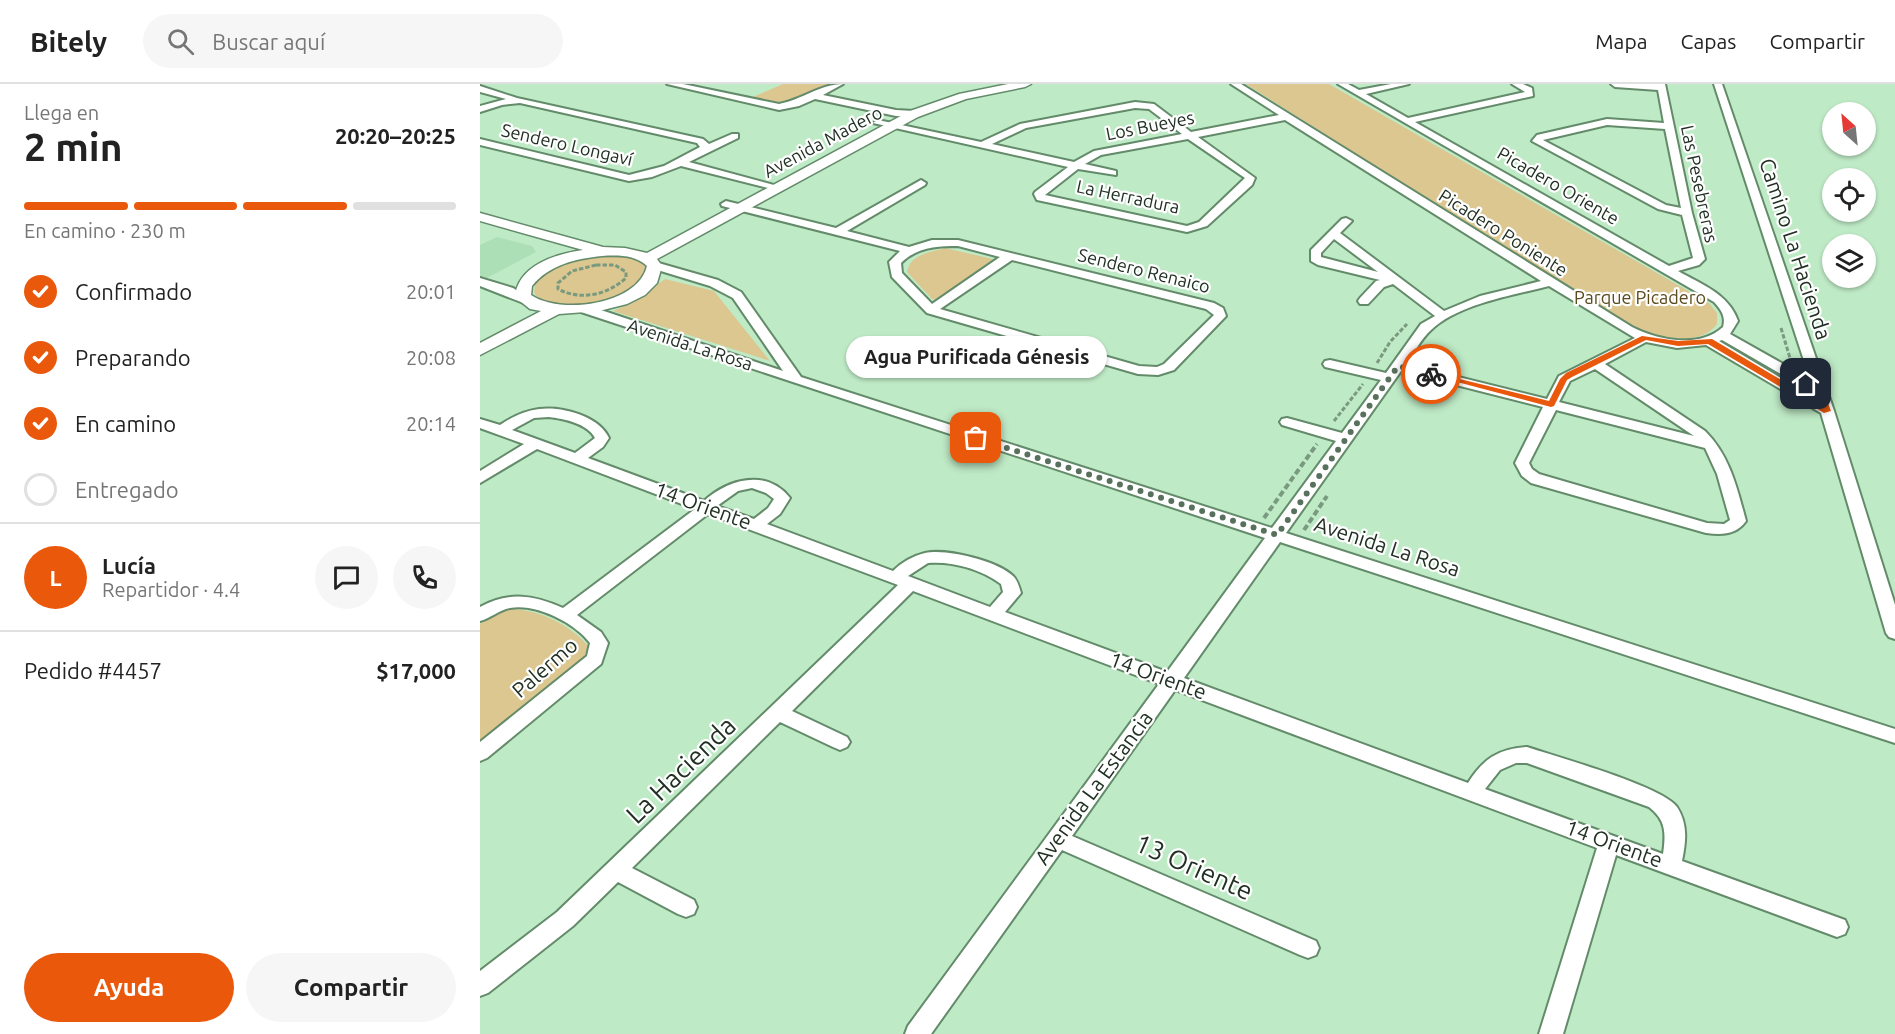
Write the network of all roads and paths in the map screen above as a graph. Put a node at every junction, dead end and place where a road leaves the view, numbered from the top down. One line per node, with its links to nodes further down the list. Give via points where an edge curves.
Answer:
1 (671, 84): 14 (street)
2 (725, 84): 14 (street)
3 (840, 84): 16 (street)
4 (990, 84): 19 (street, Avenida Madero, via 947,94)
5 (1025, 84): 19 (street, Avenida Madero, via 963,96)
6 (1235, 84): 20 (street, Picadero Poniente)
7 (1342, 84): 15 (street, Picadero Oriente)
8 (1406, 84): 15 (street)
9 (1516, 84): 21 (street, via 1530,94)
10 (1615, 84): 12 (street)
11 (1718, 84): 68 (street, Camino La Hacienda)
12 (1661, 86): 22 (street, Las Pesebreras)
13 (480, 89): 17 (street)
14 (707, 92): 16 (street, via 779,107 793,106)
15 (1358, 93): 21 (street, Picadero Oriente)
16 (820, 94): 19 (street, La Herradura)
17 (519, 100): 18 (street, Sendero Longaví); 27 (street, Sendero Longaví, via 700,141)
18 (480, 109)
19 (903, 115): 26 (street, La Herradura); 32 (street, Avenida Madero, via 878,123); 33 (street, Avenida Madero)
20 (1285, 117): 23 (street, Los Bueyes); 51 (street, Picadero Poniente)
21 (1407, 121): 48 (street, Picadero Oriente)
22 (1670, 126): 37 (street, Las Pesebreras); 37 (street, via 1607,122 1540,136 1537,140 1662,207)
23 (1189, 135): 26 (street, La Herradura, via 1151,106 1139,105 1023,126); 29 (street, Los Bueyes, via 1104,151); 34 (street, La Herradura, via 1250,178 1201,226 1174,228)
24 (735, 136): 27 (street, Sendero Longaví)
25 (480, 142): 28 (street, Sendero Longaví, via 624,177 646,176)
26 (983, 145): 29 (street, La Herradura)
27 (704, 150): 28 (street, Sendero Longaví)
28 (679, 162): 32 (street)
29 (1076, 165): 30 (street, La Herradura); 34 (street, Los Bueyes, via 1039,192)
30 (1112, 173)
31 (921, 183): 40 (street)
32 (765, 184): 33 (street); 35 (street, Avenida Madero)
33 (780, 188): 36 (street, Avenida Madero)
34 (1041, 198)
35 (726, 204): 36 (street, Sendero Renaico); 47 (street, Avenida Madero)
36 (741, 208): 40 (street, Sendero Renaico); 47 (street, Avenida Madero)
37 (1687, 213): 48 (street, Las Pesebreras, via 1699,259)
38 (480, 217): 42 (street)
39 (1346, 221): 41 (street)
40 (837, 232): 43 (street, Sendero Renaico)
41 (1334, 234): 49 (street); 49 (street, via 1313,255 1318,261)
42 (551, 237): 45 (street); 46 (street, via 565,249)
43 (909, 250): 44 (street, Sendero Renaico, via 949,243); 56 (street, Sendero Renaico, via 895,262 894,270)
44 (1008, 257): 56 (street); 56 (street, Sendero Renaico, via 1210,306 1220,316 1173,364 1151,371)
45 (600, 258): 45 (path, via 566,275 558,289 576,295 597,293 626,278 626,272 619,266); 46 (street); 47 (street)
46 (565, 259): 53 (street, via 526,280 522,289)
47 (646, 259): 54 (street, via 653,279 638,292); 67 (street, Avenida La Rosa, via 737,295)
48 (1669, 270): 59 (street, Picadero Oriente, via 1729,310 1732,322)
49 (1395, 280): 52 (street, via 1380,284); 57 (street)
50 (480, 282): 53 (street)
51 (1548, 283): 57 (street, Avenida La Estancia); 60 (street, Picadero Poniente)
52 (1364, 301)
53 (530, 303): 55 (street); 58 (street)
54 (585, 309): 55 (street); 67 (street, Avenida La Rosa)
55 (555, 310): 62 (street)
56 (932, 310)
57 (1442, 315): 65 (street, Avenida La Estancia, via 1426,327)
58 (480, 334)
59 (1723, 335): 61 (street); 68 (street)
60 (1645, 338): 61 (street, Picadero Poniente, via 1678,344); 63 (street)
61 (1709, 341): 70 (street)
62 (480, 351)
63 (1595, 363): 69 (street, via 1564,379); 76 (street, via 1700,434)
64 (1330, 364): 66 (street)
65 (1398, 366): 66 (street, Avenida La Estancia); 69 (street)
66 (1389, 378): 74 (street, Avenida La Estancia)
67 (796, 380): 81 (street, Avenida La Rosa)
68 (1820, 391): 70 (street, Camino La Hacienda)
69 (1551, 404): 76 (street); 76 (street, via 1522,463 1524,471 1532,477 1706,528 1728,528 1738,521 1720,458)
70 (1827, 411): 86 (street, Camino La Hacienda)
71 (1287, 422): 74 (street)
72 (480, 423): 73 (street, 14 Oriente)
73 (501, 431): 75 (street, 14 Oriente); 77 (street, via 524,416 557,412 600,432 598,444)
74 (1346, 439): 81 (street, Avenida La Estancia)
75 (535, 444): 77 (street, 14 Oriente); 78 (street)
76 (1711, 446)
77 (577, 459): 79 (street, 14 Oriente)
78 (480, 478)
79 (706, 508): 80 (street, 14 Oriente); 80 (street, Palermo, via 720,493 738,485 753,483 771,488 782,498 774,511); 85 (street, Palermo)
80 (755, 526): 82 (street, 14 Oriente)
81 (1277, 535): 87 (street, Avenida La Estancia); 89 (street, Avenida La Rosa)
82 (903, 581): 84 (street, 14 Oriente); 84 (street, La Hacienda, via 916,561 940,556 996,573 1011,585 1012,592); 88 (street, La Hacienda)
83 (480, 615): 85 (street, Palermo, via 501,604 521,601)
84 (993, 615): 87 (street, 14 Oriente)
85 (564, 616): 91 (street, Palermo, via 598,638 595,658)
86 (1895, 633)
87 (1171, 681): 92 (street, 14 Oriente); 93 (street, Avenida La Estancia)
88 (779, 713): 90 (street); 96 (street, La Hacienda)
89 (1895, 736)
90 (840, 742)
91 (480, 753)
92 (1472, 794): 94 (street, 14 Oriente); 95 (street, via 1488,766 1502,758 1527,755 1644,795 1661,804 1676,825)
93 (1058, 839): 99 (street, 13 Oriente); 101 (street, Avenida La Estancia)
94 (1609, 842): 95 (street, 14 Oriente); 102 (street)
95 (1671, 865): 98 (street, 14 Oriente)
96 (616, 870): 97 (street); 100 (street, La Hacienda, via 543,938)
97 (686, 907)
98 (1837, 927)
99 (1308, 948)
100 (480, 985)
101 (917, 1034)
102 (1551, 1034)

